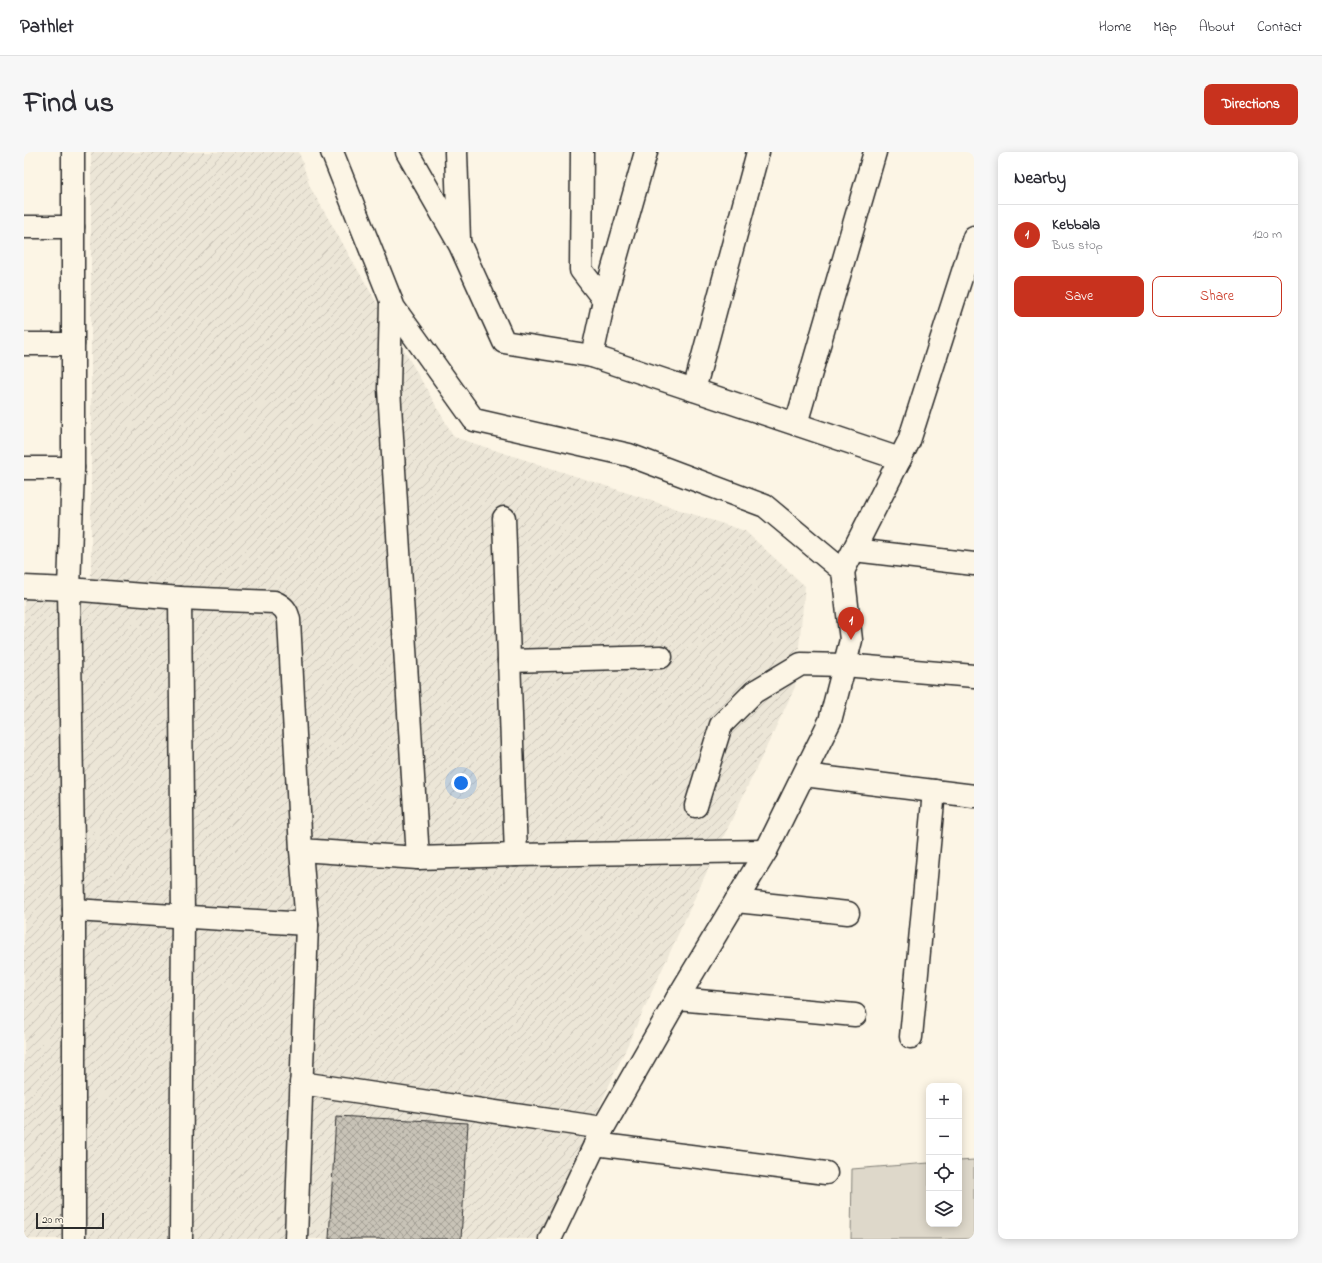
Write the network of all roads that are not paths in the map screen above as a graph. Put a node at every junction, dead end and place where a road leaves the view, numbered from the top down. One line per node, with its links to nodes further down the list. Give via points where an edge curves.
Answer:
1 (73, 152): 10 (street)
2 (332, 152): 14 (street)
3 (407, 152): 12 (street)
4 (456, 152): 12 (street)
5 (582, 152): 13 (street, via 581,270)
6 (646, 152): 13 (street)
7 (758, 152): 18 (street)
8 (875, 152): 19 (street)
9 (24, 227): 10 (street)
10 (73, 227): 16 (street)
11 (974, 237): 20 (street, via 912,434)
12 (460, 245): 17 (street, via 504,342)
13 (604, 300): 17 (street)
14 (392, 301): 26 (street, via 394,308 474,420 629,455 765,506); 41 (street, via 389,389)
15 (24, 344): 16 (street)
16 (73, 344): 22 (street)
17 (592, 356): 18 (street)
18 (694, 390): 19 (street)
19 (796, 424): 20 (street)
20 (900, 459): 24 (street)
21 (24, 468): 22 (street)
22 (73, 468): 28 (street)
23 (504, 518): 31 (street)
24 (854, 550): 25 (street); 26 (street)
25 (974, 564)
26 (843, 571): 32 (street, via 851,640)
27 (24, 587): 28 (street)
28 (69, 589): 29 (street); 43 (street)
29 (180, 598): 38 (street, via 274,602 287,612); 45 (street)
30 (662, 657): 31 (street)
31 (509, 661): 40 (street)
32 (844, 664): 33 (street); 34 (street, via 830,721); 37 (street, via 801,664 754,692 721,725)
33 (974, 676)
34 (804, 775): 35 (street); 39 (street)
35 (934, 791): 36 (street); 49 (street)
36 (974, 796)
37 (696, 806)
38 (301, 850): 41 (street); 46 (street)
39 (766, 851): 40 (street); 42 (street)
40 (516, 855): 41 (street)
41 (418, 858)
42 (736, 900): 44 (street); 47 (street)
43 (74, 910): 45 (street); 53 (street)
44 (848, 913)
45 (183, 916): 46 (street); 54 (street)
46 (307, 924): 50 (street)
47 (677, 999): 48 (street); 51 (street)
48 (855, 1016)
49 (911, 1037)
50 (301, 1083): 51 (street); 55 (street)
51 (599, 1136): 52 (street); 56 (street)
52 (826, 1173)
53 (74, 1239)
54 (181, 1239)
55 (296, 1239)
56 (550, 1239)

